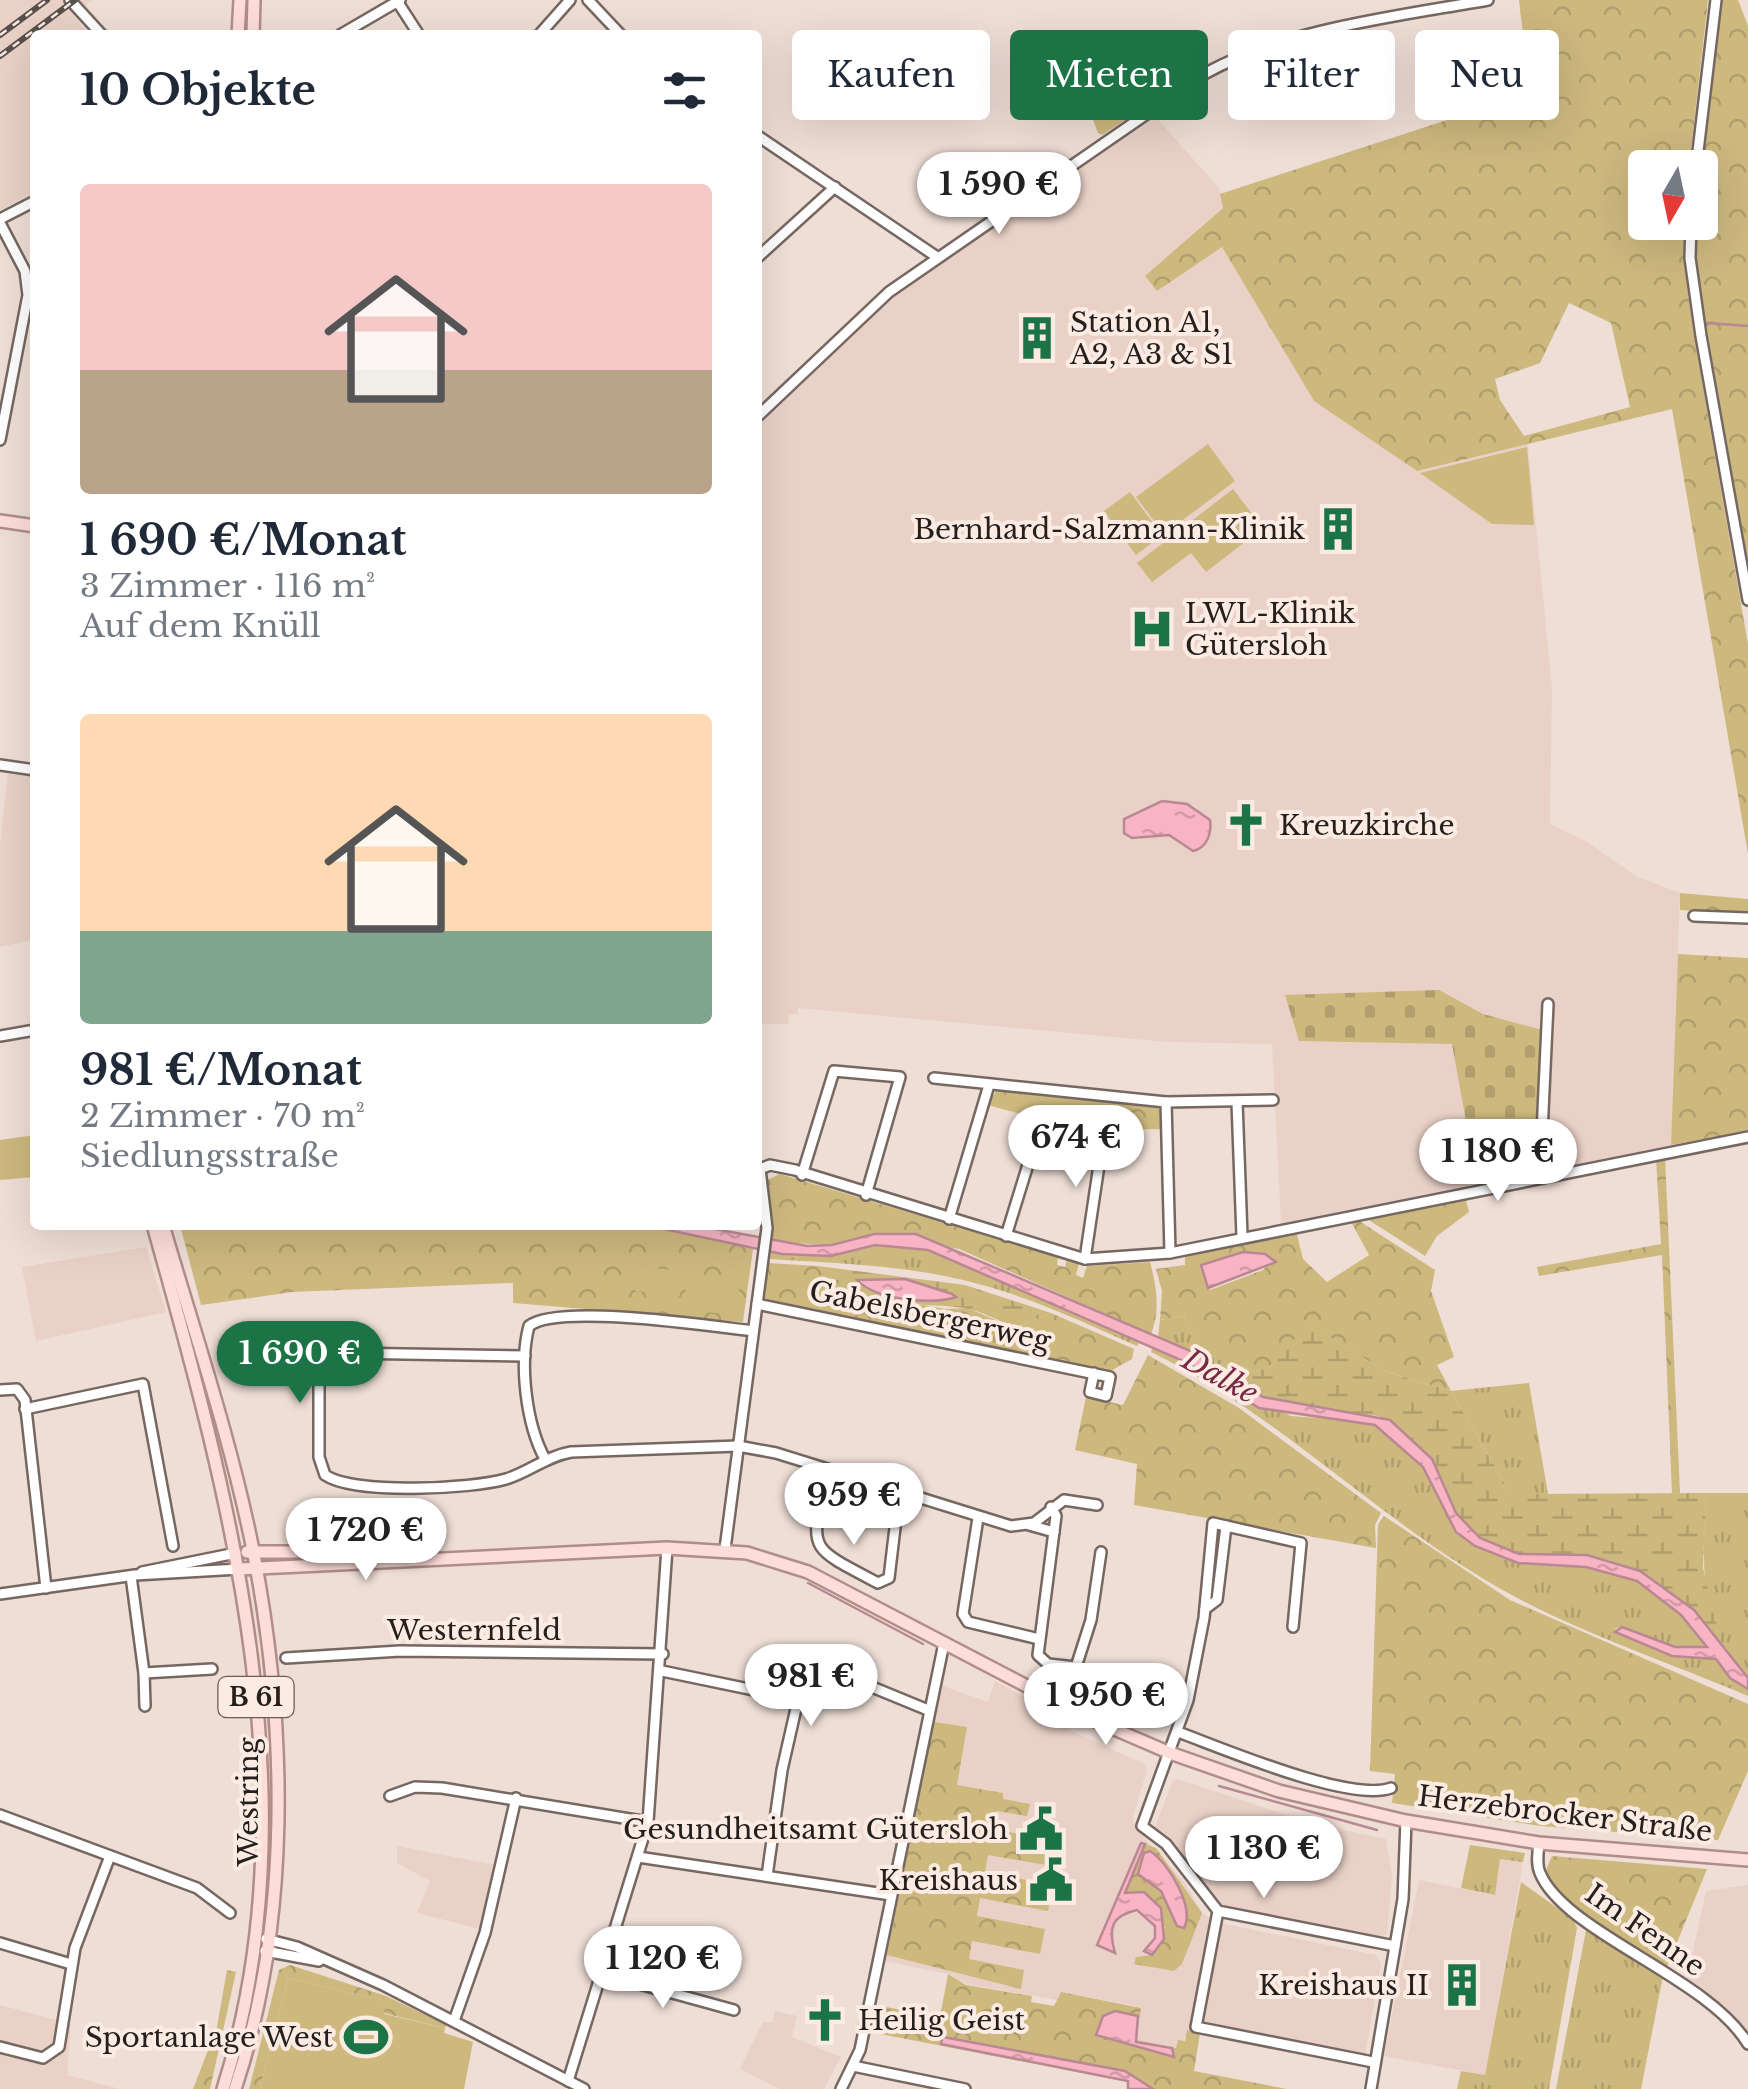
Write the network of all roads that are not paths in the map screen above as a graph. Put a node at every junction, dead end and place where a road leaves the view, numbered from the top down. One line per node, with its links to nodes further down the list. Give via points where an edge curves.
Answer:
1 (70, 0): 9 (street)
2 (240, 0): 10 (main road)
3 (254, 0): 11 (main road)
4 (570, 0): 14 (street)
5 (588, 0): 15 (street)
6 (1488, 0): 23 (street, via 1387,18 1228,61)
7 (1716, 0): 17 (street)
8 (399, 1): 12 (street); 13 (street)
9 (97, 30)
10 (238, 30)
11 (254, 30)
12 (349, 30)
13 (416, 30)
14 (544, 30)
15 (616, 30)
16 (762, 139): 18 (street)
17 (1698, 150)
18 (835, 187): 22 (street); 23 (street)
19 (30, 204): 20 (street)
20 (0, 221): 25 (street, via 28,283)
21 (1690, 240): 28 (street)
22 (762, 253)
23 (938, 257): 24 (street, via 889,292)
24 (762, 412)
25 (0, 440)
26 (0, 522): 27 (main road)
27 (30, 525)
28 (1748, 600)
29 (0, 765): 30 (street)
30 (30, 769)
31 (1694, 916): 32 (street)
32 (1748, 918)
33 (1548, 1004): 46 (street)
34 (30, 1031): 35 (street)
35 (0, 1036)
36 (934, 1078): 37 (street)
37 (989, 1084): 39 (street); 49 (street)
38 (1273, 1100): 40 (street)
39 (1166, 1102): 40 (street); 54 (street)
40 (1236, 1102): 53 (street)
41 (1044, 1116): 52 (street)
42 (1105, 1125): 55 (street)
43 (1748, 1137): 46 (street)
44 (762, 1167): 45 (street)
45 (802, 1175): 47 (street); 47 (street, via 834,1071 900,1076)
46 (1540, 1176): 53 (street)
47 (866, 1195): 49 (street)
48 (762, 1197): 56 (street, via 766,1236)
49 (949, 1219): 52 (street)
50 (154, 1230): 77 (main road, Westring / B 61)
51 (164, 1230): 75 (main road, Westring / B 61)
52 (1006, 1236): 55 (street)
53 (1242, 1236): 54 (street)
54 (1170, 1253): 55 (street)
55 (1085, 1259)
56 (757, 1304): 57 (street); 59 (street, Gabelsbergerweg)
57 (753, 1332): 58 (street, via 552,1315 530,1326); 62 (street)
58 (525, 1356): 63 (street, via 534,1436); 63 (street, via 325,1358 319,1368 319,1457 325,1475 338,1482 406,1486 487,1484)
59 (1094, 1373)
60 (0, 1390): 61 (street, via 20,1391)
61 (25, 1409): 72 (street, via 143,1384); 82 (street)
62 (738, 1446): 63 (street, via 652,1446); 64 (street); 74 (street)
63 (545, 1459)
64 (824, 1469): 65 (street); 65 (street, via 816,1543 822,1554 878,1583 889,1578)
65 (899, 1494): 68 (street)
66 (1097, 1505): 67 (street, via 1064,1500)
67 (1052, 1508): 69 (street); 71 (street)
68 (978, 1518): 69 (street); 86 (street, via 962,1614 968,1622)
69 (1029, 1525): 71 (street)
70 (1226, 1526): 84 (street, via 1218,1600); 84 (street, via 1213,1524); 85 (street, via 1301,1543)
71 (1054, 1532): 86 (street)
72 (173, 1546)
73 (667, 1548): 74 (main road, Herzebrocker Straße); 78 (main road, Herzebrocker Straße); 88 (street)
74 (725, 1549): 87 (main road, Herzebrocker Straße, via 808,1572)
75 (253, 1551): 77 (main road, Herzebrocker Straße); 78 (main road, Herzebrocker Straße); 79 (main road, Westring / B 61)
76 (1100, 1552): 86 (street, via 1091,1620 1076,1667 1042,1662)
77 (236, 1553): 80 (main road, Westring / B 61); 81 (street, Herzebrocker Straße)
78 (473, 1554): 79 (main road, Herzebrocker Straße)
79 (256, 1568): 80 (main road, Herzebrocker Straße); 114 (main road, Westring / B 61, via 276,1756)
80 (240, 1569): 81 (street, Herzebrocker Straße); 113 (main road, Westring / B 61, via 260,1757)
81 (133, 1576): 82 (street, Herzebrocker Straße); 92 (street)
82 (46, 1588): 83 (street, Herzebrocker Straße)
83 (0, 1594)
84 (1205, 1608): 96 (street)
85 (1293, 1627)
86 (1039, 1639)
87 (944, 1643): 95 (street); 97 (main road, Herzebrocker Straße)
88 (663, 1654): 89 (street, Westernfeld, via 400,1651); 91 (street)
89 (286, 1658)
90 (212, 1669): 92 (street)
91 (662, 1672): 93 (street); 103 (street)
92 (144, 1673): 94 (street)
93 (768, 1693)
94 (145, 1706)
95 (928, 1710): 108 (street, via 816,1664 806,1669); 109 (street)
96 (1178, 1732): 97 (street); 98 (street, Herzebrocker Straße, via 1324,1782 1366,1792)
97 (1170, 1753): 102 (main road, Herzebrocker Straße, via 1279,1792); 110 (street, via 1142,1826 1166,1844)
98 (1391, 1788)
99 (390, 1796): 100 (street, via 415,1787)
100 (516, 1798): 103 (street); 119 (street, via 485,1933)
101 (0, 1815): 105 (street)
102 (1406, 1821): 104 (main road, Herzebrocker Straße); 115 (street)
103 (648, 1822): 106 (street)
104 (1539, 1842): 107 (main road, Herzebrocker Straße); 120 (street, Im Fenne, via 1539,1871 1548,1886 1583,1918 1710,2004)
105 (110, 1856): 111 (street, via 197,1888); 116 (street)
106 (638, 1858): 108 (street); 117 (street)
107 (1748, 1860)
108 (767, 1876): 109 (street)
109 (891, 1896): 123 (street)
110 (1218, 1911): 115 (street); 122 (street, via 1196,2028)
111 (230, 1913)
112 (0, 1943): 116 (street)
113 (252, 1943): 114 (street); 126 (main road, Westring / B 61)
114 (267, 1945): 119 (street, via 332,1963); 127 (main road, Westring / B 61)
115 (1396, 1946): 122 (street)
116 (71, 1964): 121 (street, via 57,2051 43,2058)
117 (603, 1974): 118 (street); 124 (street)
118 (734, 2010)
119 (454, 2021): 124 (street)
120 (1748, 2044)
121 (0, 2047)
122 (1373, 2062): 131 (street)
123 (853, 2066): 125 (street); 129 (street)
124 (568, 2080): 128 (street)
125 (941, 2087): 130 (street)
126 (222, 2089)
127 (234, 2089)
128 (584, 2089)
129 (840, 2089)
130 (965, 2089)
131 (1372, 2089)

